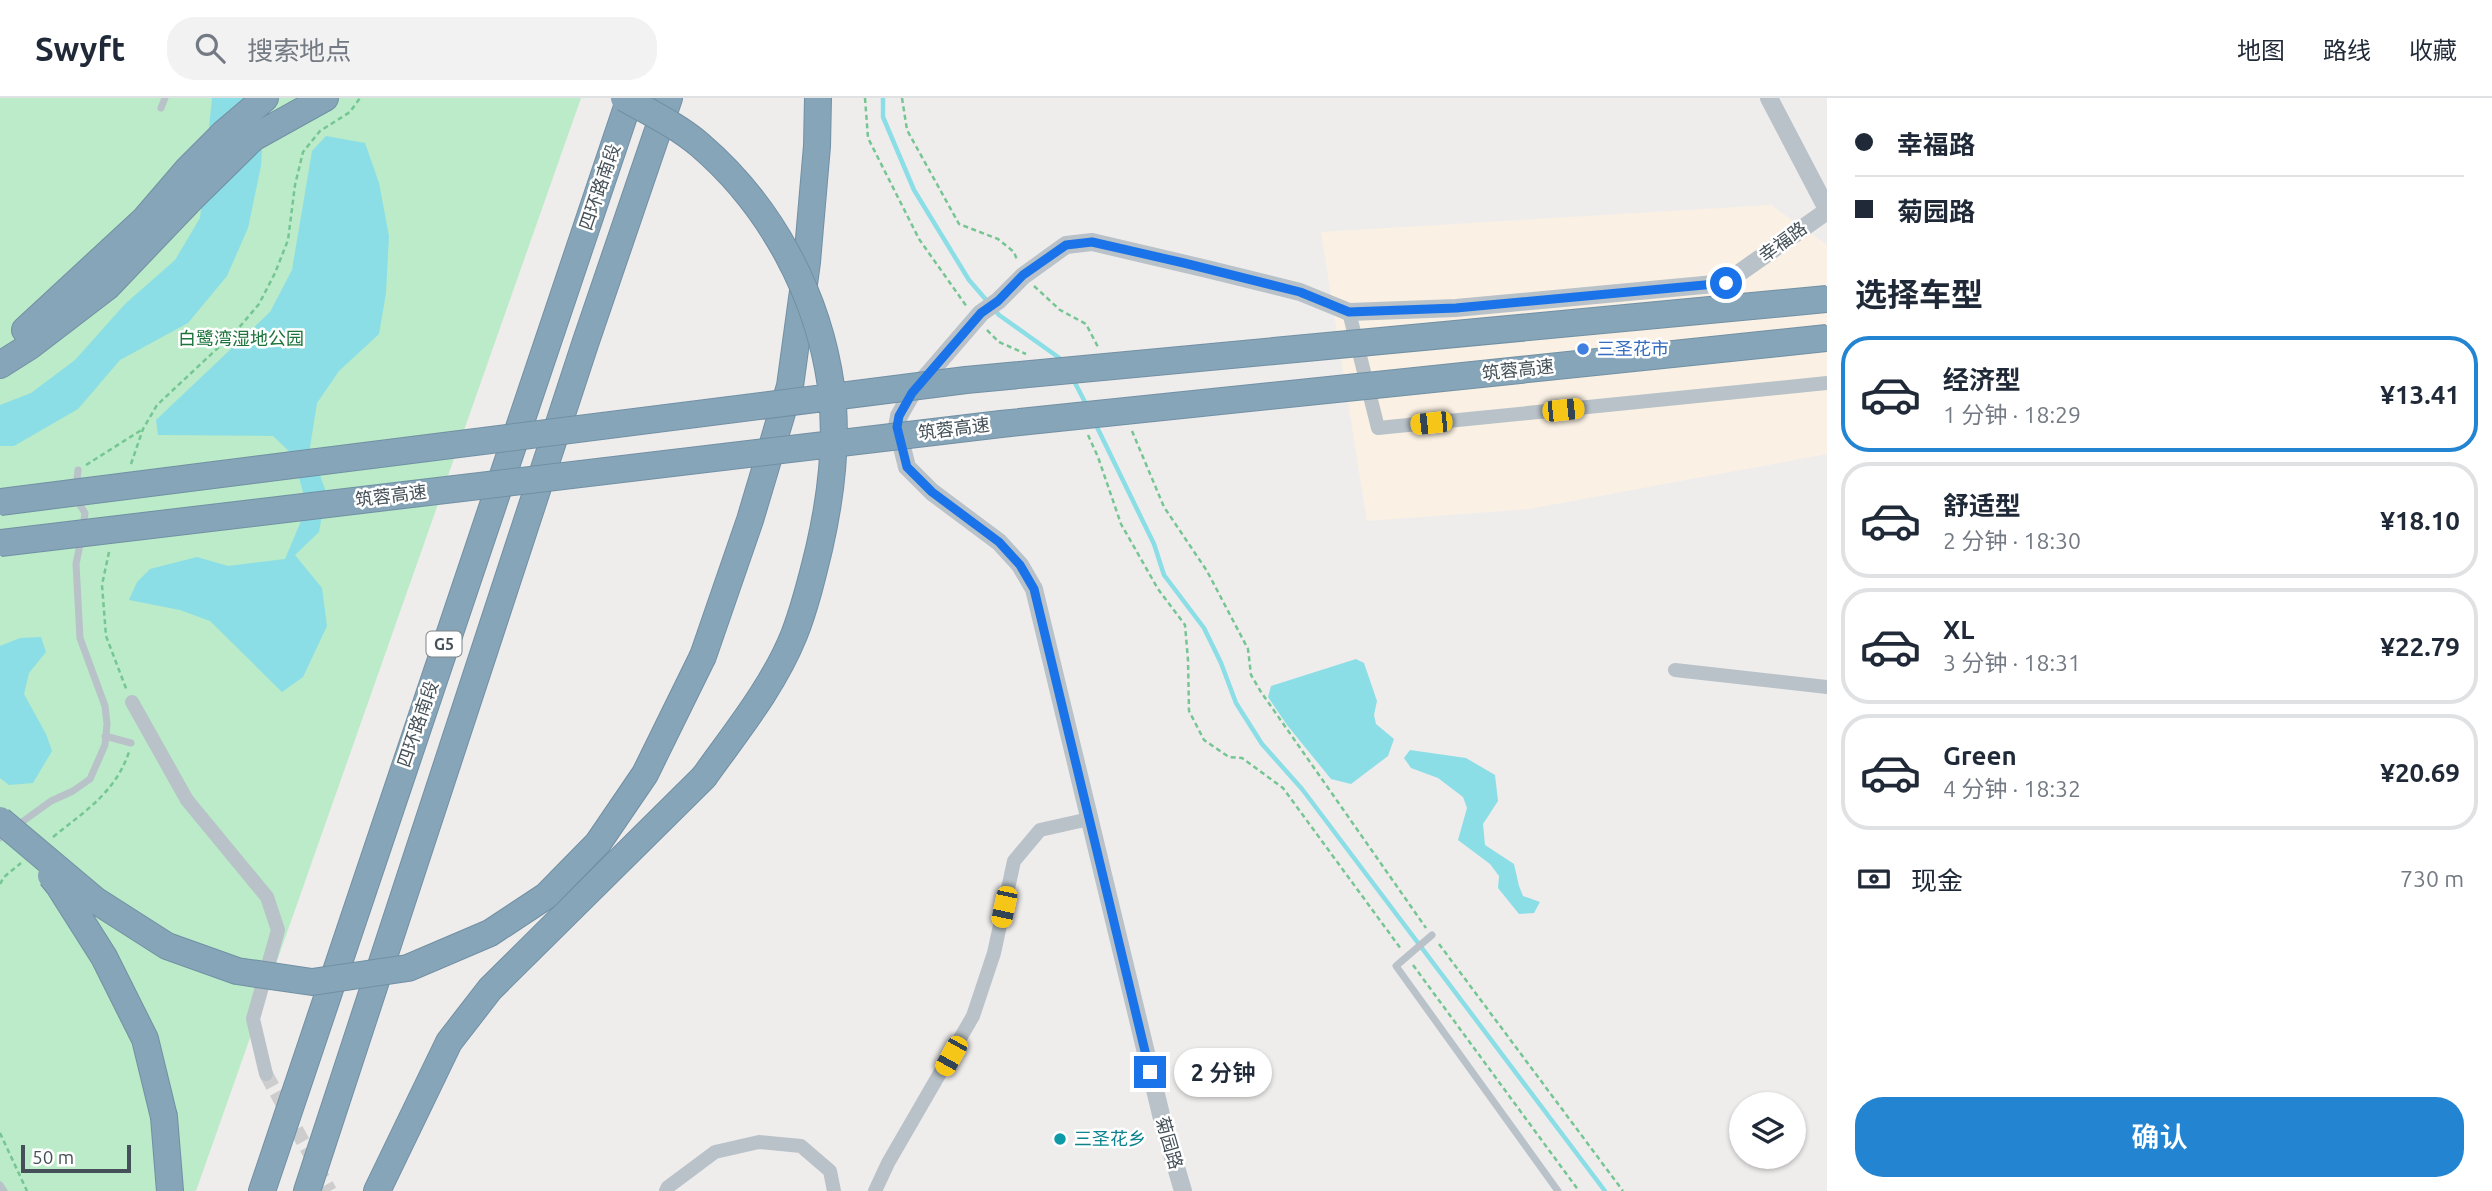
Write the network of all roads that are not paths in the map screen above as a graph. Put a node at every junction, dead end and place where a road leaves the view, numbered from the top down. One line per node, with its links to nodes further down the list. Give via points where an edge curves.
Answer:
1 (165, 98): 9 (lane)
2 (265, 98): 15 (highway, via 224,133 78,283)
3 (325, 98): 16 (highway, via 253,138 107,287)
4 (624, 98): 36 (highway, bridge, via 699,144 741,186 781,239 812,309 831,387 833,457 824,525 794,636 752,710 704,778 490,989 449,1042)
5 (630, 98): 34 (highway, 四环路南段 / G5)
6 (669, 98): 35 (highway, 四环路南段 / G5)
7 (818, 98): 27 (highway, bridge, via 807,262 790,386 750,520 703,656 645,774 598,843 546,896 490,933 408,968 312,982 237,971 167,946 95,900)
8 (1769, 98): 10 (street)
9 (161, 108)
10 (1827, 210): 12 (street, 幸福路, via 1726,283 1456,308)
11 (1827, 299): 19 (highway, bridge, via 966,380)
12 (1349, 312): 13 (street, 幸福路, via 1300,292 1092,242 1066,245 1023,275); 17 (street, via 1378,428)
13 (978, 317): 26 (street, 菊园路, via 912,393 899,416 900,442 907,467 932,492 999,542 1034,589)
14 (1827, 338): 20 (highway, 筑蓉高速, bridge, via 1001,424)
15 (0, 351)
16 (0, 365)
17 (1827, 383)
18 (78, 470): 24 (lane, via 75,498 85,513 76,564 80,638 105,706)
19 (0, 502)
20 (0, 543)
21 (1675, 670): 22 (street)
22 (1827, 687)
23 (132, 702): 30 (street, via 187,800 267,897 278,930 253,1019)
24 (105, 736): 25 (lane); 28 (lane, via 90,779 51,800)
25 (131, 743)
26 (1089, 819): 39 (street, via 1040,830 1014,861 994,953 973,1016); 40 (street, 菊园路)
27 (0, 820): 33 (highway, bridge, via 59,886 104,957 145,1040 164,1117)
28 (0, 838)
29 (1429, 938): 41 (lane, via 1396,967)
30 (266, 1074)
31 (0, 1185): 32 (lane)
32 (4, 1191)
33 (170, 1191)
34 (262, 1191)
35 (307, 1191)
36 (377, 1191)
37 (666, 1191): 38 (street, via 715,1152 759,1142 801,1146 830,1171)
38 (834, 1191)
39 (875, 1191)
40 (1183, 1191)
41 (1558, 1191)

